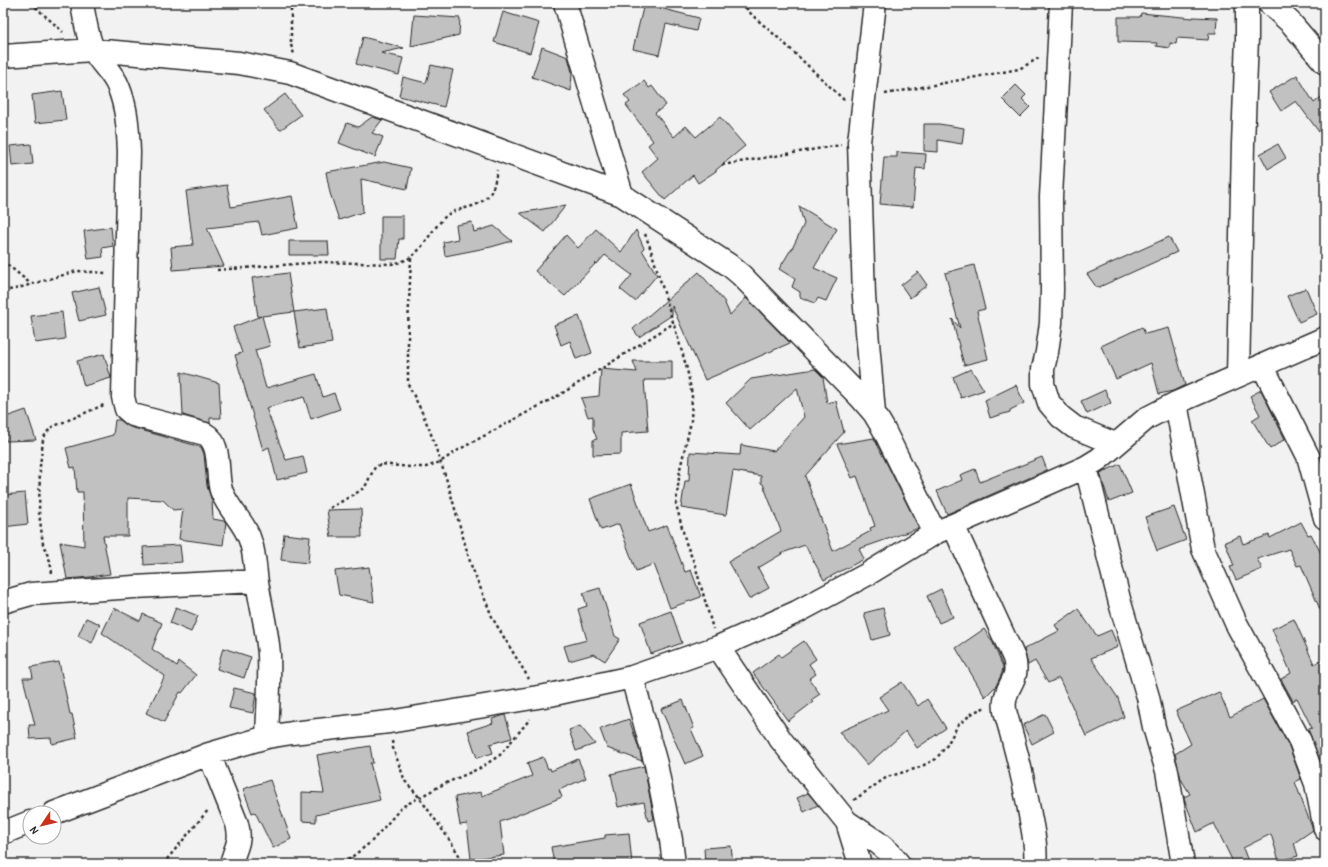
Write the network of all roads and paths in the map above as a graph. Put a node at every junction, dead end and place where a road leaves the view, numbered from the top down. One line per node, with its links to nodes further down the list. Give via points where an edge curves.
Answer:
1 (31, 3): 10 (path)
2 (82, 3): 10 (street)
3 (565, 3): 19 (street)
4 (742, 3): 16 (path, via 854,110)
5 (876, 3): 15 (street)
6 (1061, 3): 34 (street, via 1050,197 1051,323 1043,384 1049,403 1061,417 1074,427)
7 (1247, 3): 30 (street)
8 (1269, 3): 13 (street, via 1291,23)
9 (291, 4): 14 (path, via 292,51)
10 (89, 50): 12 (street); 14 (street, via 240,63); 24 (street, via 118,84 127,118 129,152)
11 (1042, 55): 15 (path, via 1019,69)
12 (3, 56)
13 (1325, 63)
14 (307, 79): 17 (street)
15 (864, 97): 16 (street)
16 (860, 132): 18 (path); 33 (street, via 864,296)
17 (500, 150): 19 (street); 21 (path, via 494,185 487,198 446,216)
18 (722, 166)
19 (622, 195): 33 (street, via 741,275)
20 (641, 228): 27 (path, via 651,250)
21 (411, 258): 23 (path, via 391,264 322,262); 35 (path, via 408,384 421,410)
22 (3, 261): 25 (path)
23 (217, 270)
24 (126, 275): 25 (path, via 77,271); 31 (street)
25 (31, 284): 26 (path)
26 (3, 291)
27 (674, 323): 35 (path, via 561,394); 43 (path, via 692,395 691,422 680,469 676,504)
28 (1325, 338): 29 (street)
29 (1262, 365): 30 (street); 38 (street, via 1308,456)
30 (1238, 376): 32 (street)
31 (123, 397): 40 (street, via 126,408 133,415 205,434 213,440 221,489 248,534); 41 (path, via 52,427 43,440 39,512 43,544 50,561)
32 (1176, 403): 34 (street, via 1147,418); 56 (street, via 1203,549 1236,623 1300,741 1316,784)
33 (874, 413): 39 (street)
34 (1115, 444): 36 (street)
35 (440, 462): 37 (path, via 426,467 410,468 381,464 376,467 365,487); 45 (path, via 471,565 493,619)
36 (1086, 467): 39 (street); 66 (street, via 1120,603 1167,771)
37 (330, 508)
38 (1325, 518)
39 (944, 529): 43 (street, via 797,612); 46 (street, via 1014,658 1017,672)
40 (256, 581): 41 (street); 48 (street, via 269,655)
41 (56, 592): 42 (street, via 31,594)
42 (3, 602)
43 (718, 647): 44 (street); 52 (street, via 781,740)
44 (632, 677): 45 (street); 62 (street, via 656,764)
45 (545, 696): 47 (street); 50 (path, via 500,755 480,768)
46 (1004, 702): 52 (path, via 981,709 966,718 958,725 936,759 928,764 887,777 852,801); 65 (street, via 1034,834)
47 (389, 722): 48 (street); 50 (path, via 393,748 405,781)
48 (267, 737): 49 (street)
49 (209, 754): 51 (street); 53 (street)
50 (419, 797): 60 (path, via 402,807 371,842); 61 (path, via 451,842 460,857)
51 (228, 801): 58 (path, via 206,811); 59 (street, via 240,834)
52 (832, 804): 54 (street)
53 (62, 810)
54 (847, 822): 63 (street); 64 (street, via 877,842)
55 (22, 825): 57 (street)
56 (1325, 830)
57 (3, 833)
58 (163, 864)
59 (231, 864)
60 (343, 864)
61 (460, 864)
62 (674, 864)
63 (860, 864)
64 (899, 864)
65 (1035, 864)
66 (1183, 864)

